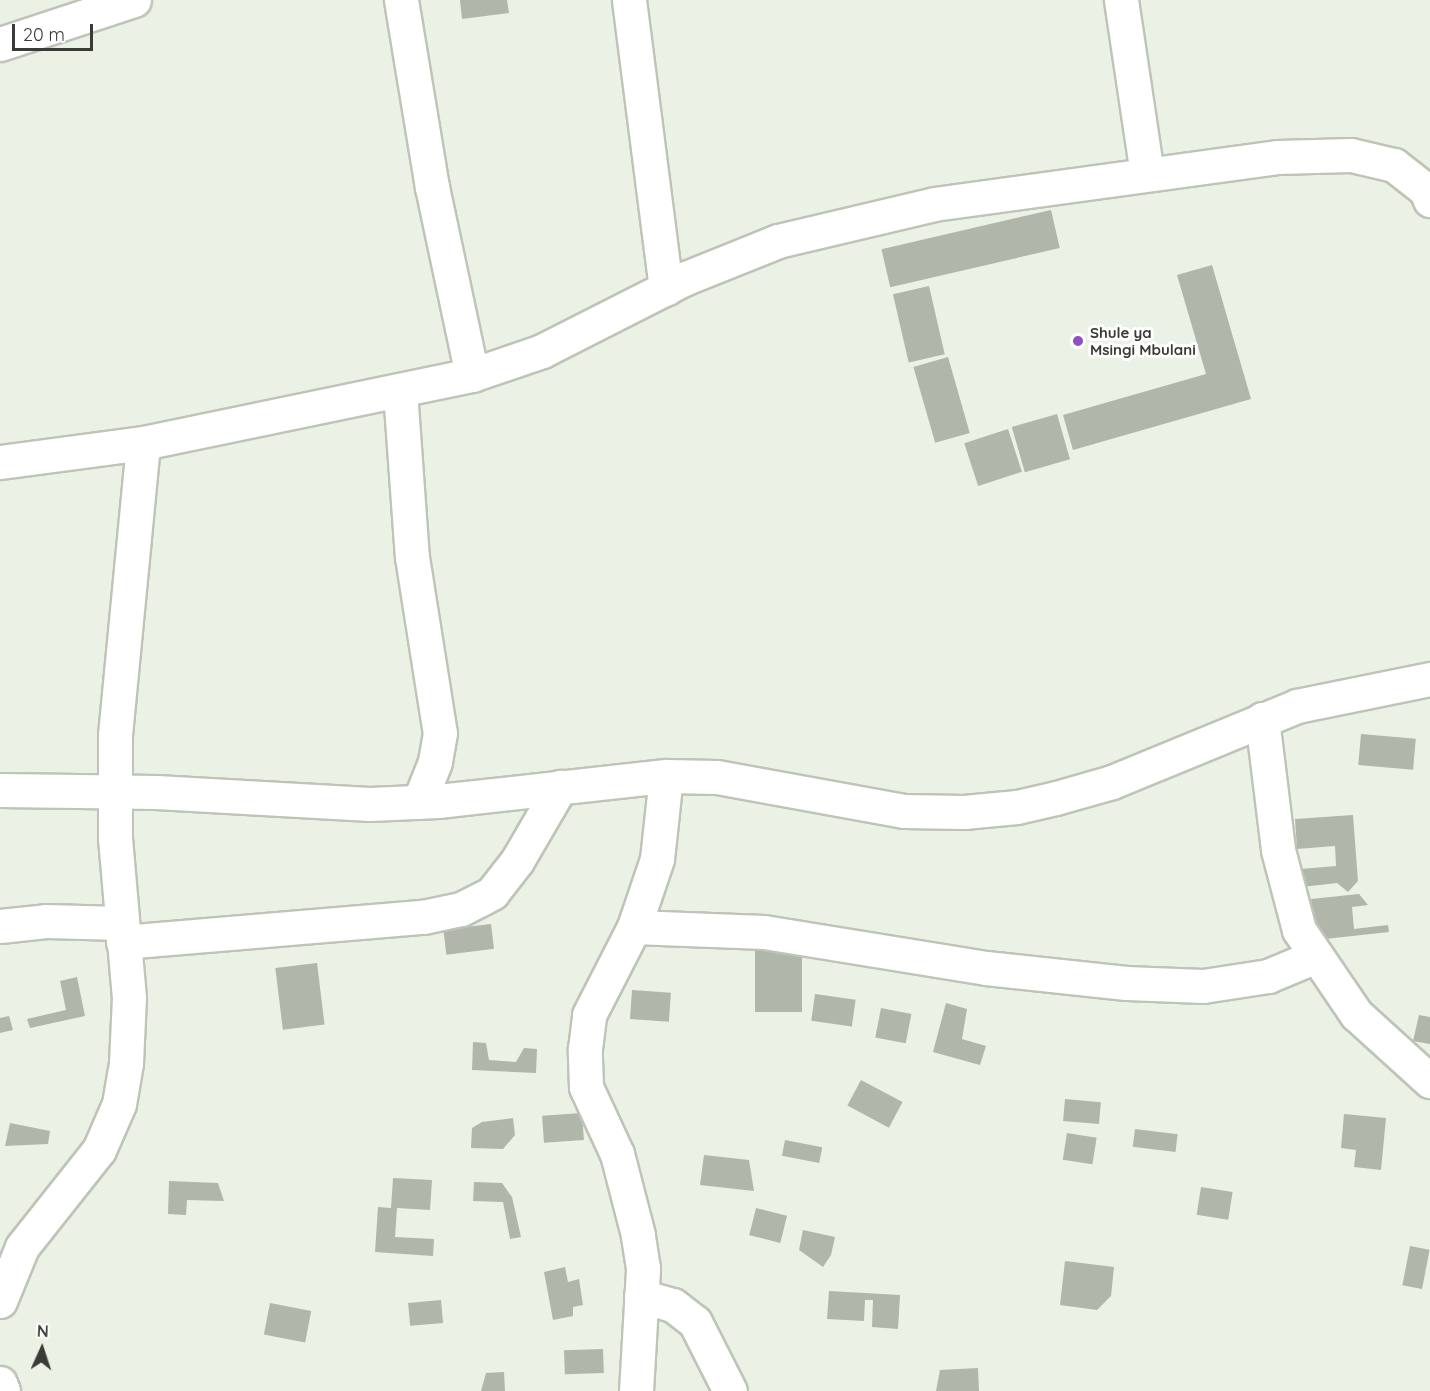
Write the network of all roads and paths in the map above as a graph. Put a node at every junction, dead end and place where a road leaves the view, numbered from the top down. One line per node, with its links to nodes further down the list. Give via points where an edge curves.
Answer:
1 (134, 0): 5 (street)
2 (401, 0): 9 (street, via 432,187)
3 (629, 0): 8 (street)
4 (1121, 0): 6 (street)
5 (0, 44)
6 (1147, 173): 7 (street, via 1277,157 1351,155 1394,165 1426,190); 8 (street, via 934,204 811,233 778,242)
7 (1430, 200)
8 (666, 289): 9 (street, via 542,351)
9 (472, 375): 10 (street)
10 (400, 391): 11 (street); 19 (street, via 412,557 440,733 435,762)
11 (143, 443): 12 (street); 18 (street, via 115,735)
12 (0, 462)
13 (1430, 679): 14 (street, via 1297,706)
14 (1262, 719): 15 (street, via 1112,782 1017,807 904,811 717,777); 23 (street, via 1278,850 1299,930)
15 (666, 776): 16 (street); 21 (street, via 657,859)
16 (560, 787): 19 (street); 22 (street, via 518,861 492,893 462,909 423,917)
17 (0, 790): 18 (street)
18 (114, 791): 19 (street, via 303,801); 22 (street)
19 (419, 802)
20 (0, 926): 22 (street, via 46,921)
21 (634, 927): 23 (street, via 764,932 986,968 1126,983 1203,986 1268,976); 25 (street, via 589,1015 585,1049 586,1087 617,1154 638,1235 643,1268)
22 (122, 933): 26 (street, via 129,998 126,1063 118,1104 99,1150 22,1247)
23 (1316, 956): 24 (street, via 1356,1014)
24 (1430, 1081)
25 (641, 1296): 29 (street); 30 (street, via 673,1305 695,1322)
26 (0, 1301)
27 (0, 1383): 28 (street)
28 (3, 1391)
29 (636, 1391)
30 (730, 1391)

